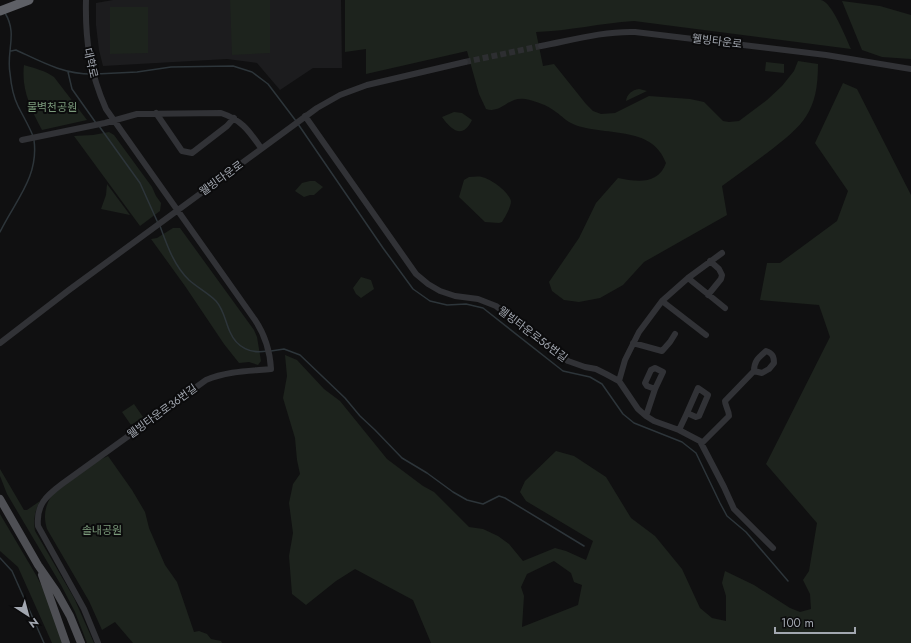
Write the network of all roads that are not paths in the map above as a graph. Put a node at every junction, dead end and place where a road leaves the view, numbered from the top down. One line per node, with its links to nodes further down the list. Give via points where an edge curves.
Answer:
1 (29, 0): 3 (highway)
2 (86, 0): 10 (street, 대학로, via 86,35 91,68 106,109)
3 (0, 11)
4 (542, 46): 6 (street, 웰빙타운로, via 616,32 635,32 826,55)
5 (466, 62): 9 (street, 웰빙타운로, via 367,84 353,89)
6 (911, 69)
7 (156, 113): 8 (street, via 221,113); 8 (street, via 182,151 188,153 192,153 221,131); 10 (street, via 137,114)
8 (234, 118): 12 (street, via 247,129)
9 (302, 118): 12 (street, 웰빙타운로); 25 (street, 웰빙타운로56번길, via 416,274 428,284 455,296 478,299 496,306 568,361 596,369)
10 (114, 121): 11 (street); 13 (street, 대학로)
11 (22, 140)
12 (261, 148): 13 (street, 웰빙타운로)
13 (177, 210): 22 (street, 웰빙타운로); 36 (street, 웰빙타운로36번길, via 262,330 271,369 230,372 206,380 48,494 43,501 38,513 38,526 84,608)
14 (722, 253): 15 (street)
15 (710, 262): 16 (street); 17 (street, via 722,274)
16 (688, 278): 17 (street); 18 (street)
17 (708, 295): 19 (street)
18 (662, 301): 21 (street); 23 (street)
19 (725, 308)
20 (675, 334): 23 (street, via 662,351)
21 (706, 335)
22 (3, 341)
23 (633, 343): 25 (street)
24 (754, 371): 30 (street, via 725,401 729,416)
25 (619, 381): 28 (street, 웰빙타운로56번길, via 638,409)
26 (655, 390): 28 (street)
27 (687, 413): 27 (street, via 698,388 708,395 699,416); 29 (street)
28 (646, 416): 29 (street, 웰빙타운로56번길)
29 (679, 430): 30 (street, 웰빙타운로56번길)
30 (702, 443): 32 (street, via 734,508)
31 (0, 498): 33 (main road)
32 (773, 548)
33 (38, 565): 34 (main road); 35 (main road, via 70,616)
34 (66, 643)
35 (81, 643)
36 (98, 643)

